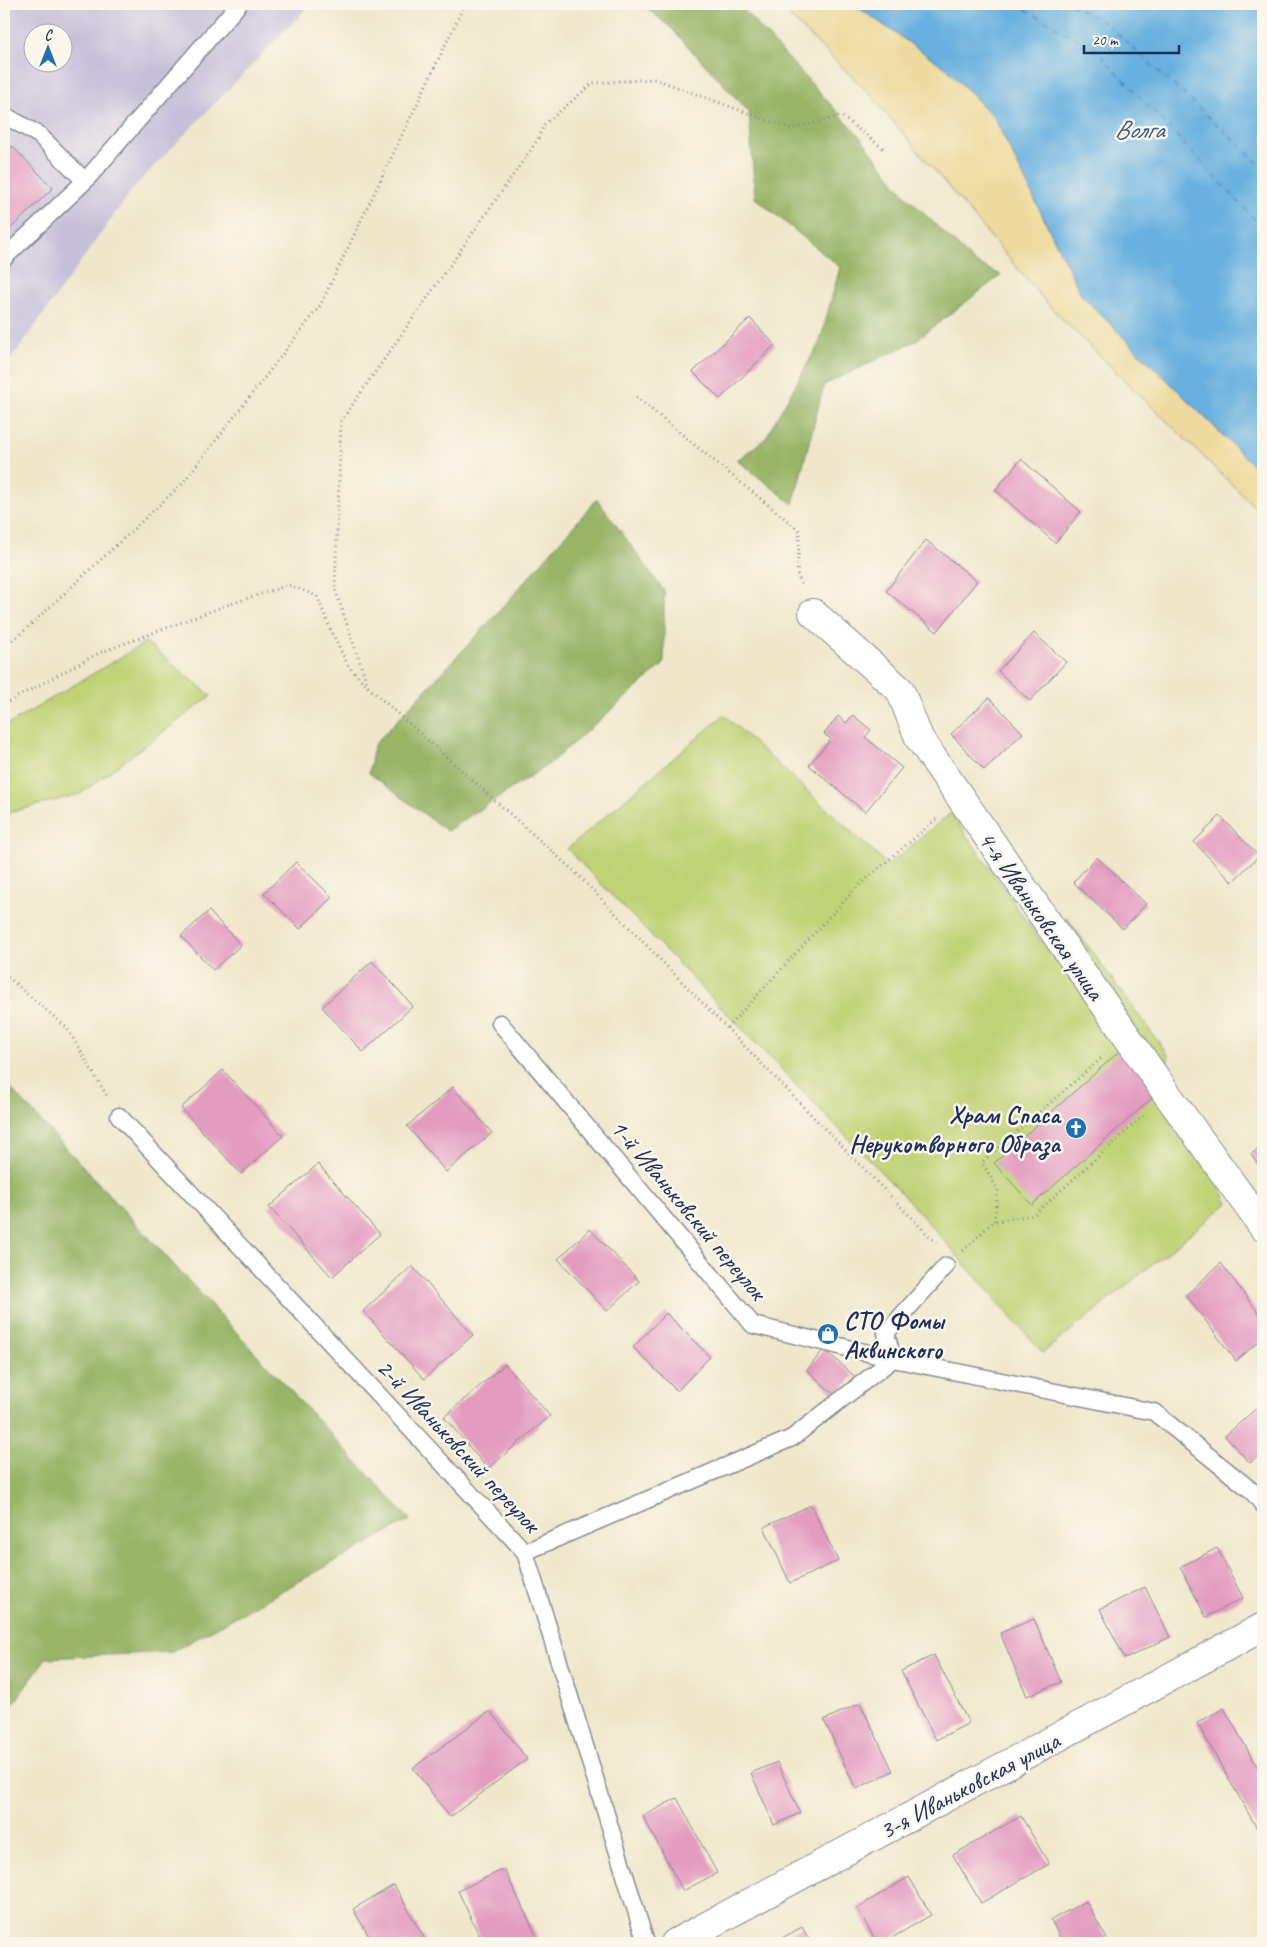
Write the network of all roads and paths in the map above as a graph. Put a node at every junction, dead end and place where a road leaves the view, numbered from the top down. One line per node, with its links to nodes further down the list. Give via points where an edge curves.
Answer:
1 (239, 4): 5 (lane)
2 (464, 4): 9 (path, via 320,306 182,484)
3 (4, 115): 5 (lane, via 39,135)
4 (884, 149): 10 (path, via 841,116 791,129 655,79 593,83 544,126 342,421 335,588)
5 (85, 181): 6 (lane)
6 (4, 258)
7 (636, 397): 8 (path, via 800,531 797,573)
8 (812, 613): 12 (street, 4-я Иваньковская улица, via 900,690 919,738)
9 (4, 646)
10 (368, 687): 11 (path, via 349,667 317,596 289,585 98,653); 15 (path, via 575,872)
11 (4, 704)
12 (961, 799): 15 (path, via 858,887); 16 (street, 4-я Иваньковская улица)
13 (4, 974): 18 (path, via 67,1028)
14 (500, 1022): 22 (lane, 1-й Иваньковский переулок, via 753,1324)
15 (727, 1028): 21 (path)
16 (1126, 1036): 17 (street, 4-я Иваньковская улица); 19 (path, via 982,1162 998,1190)
17 (1167, 1094): 19 (path, via 1034,1215); 20 (street, 4-я Иваньковская улица)
18 (119, 1116): 24 (lane, 2-й Иваньковский переулок)
19 (994, 1221): 21 (path)
20 (1263, 1227)
21 (949, 1263): 22 (lane, via 886,1333)
22 (893, 1359): 23 (lane, 1-й Иваньковский переулок, via 1154,1412 1252,1491); 24 (lane, via 792,1438)
23 (1263, 1505)
24 (525, 1552): 26 (lane, 2-й Иваньковский переулок)
25 (1263, 1627): 27 (street, 3-я Иваньковская улица)
26 (646, 1943)
27 (675, 1943)

